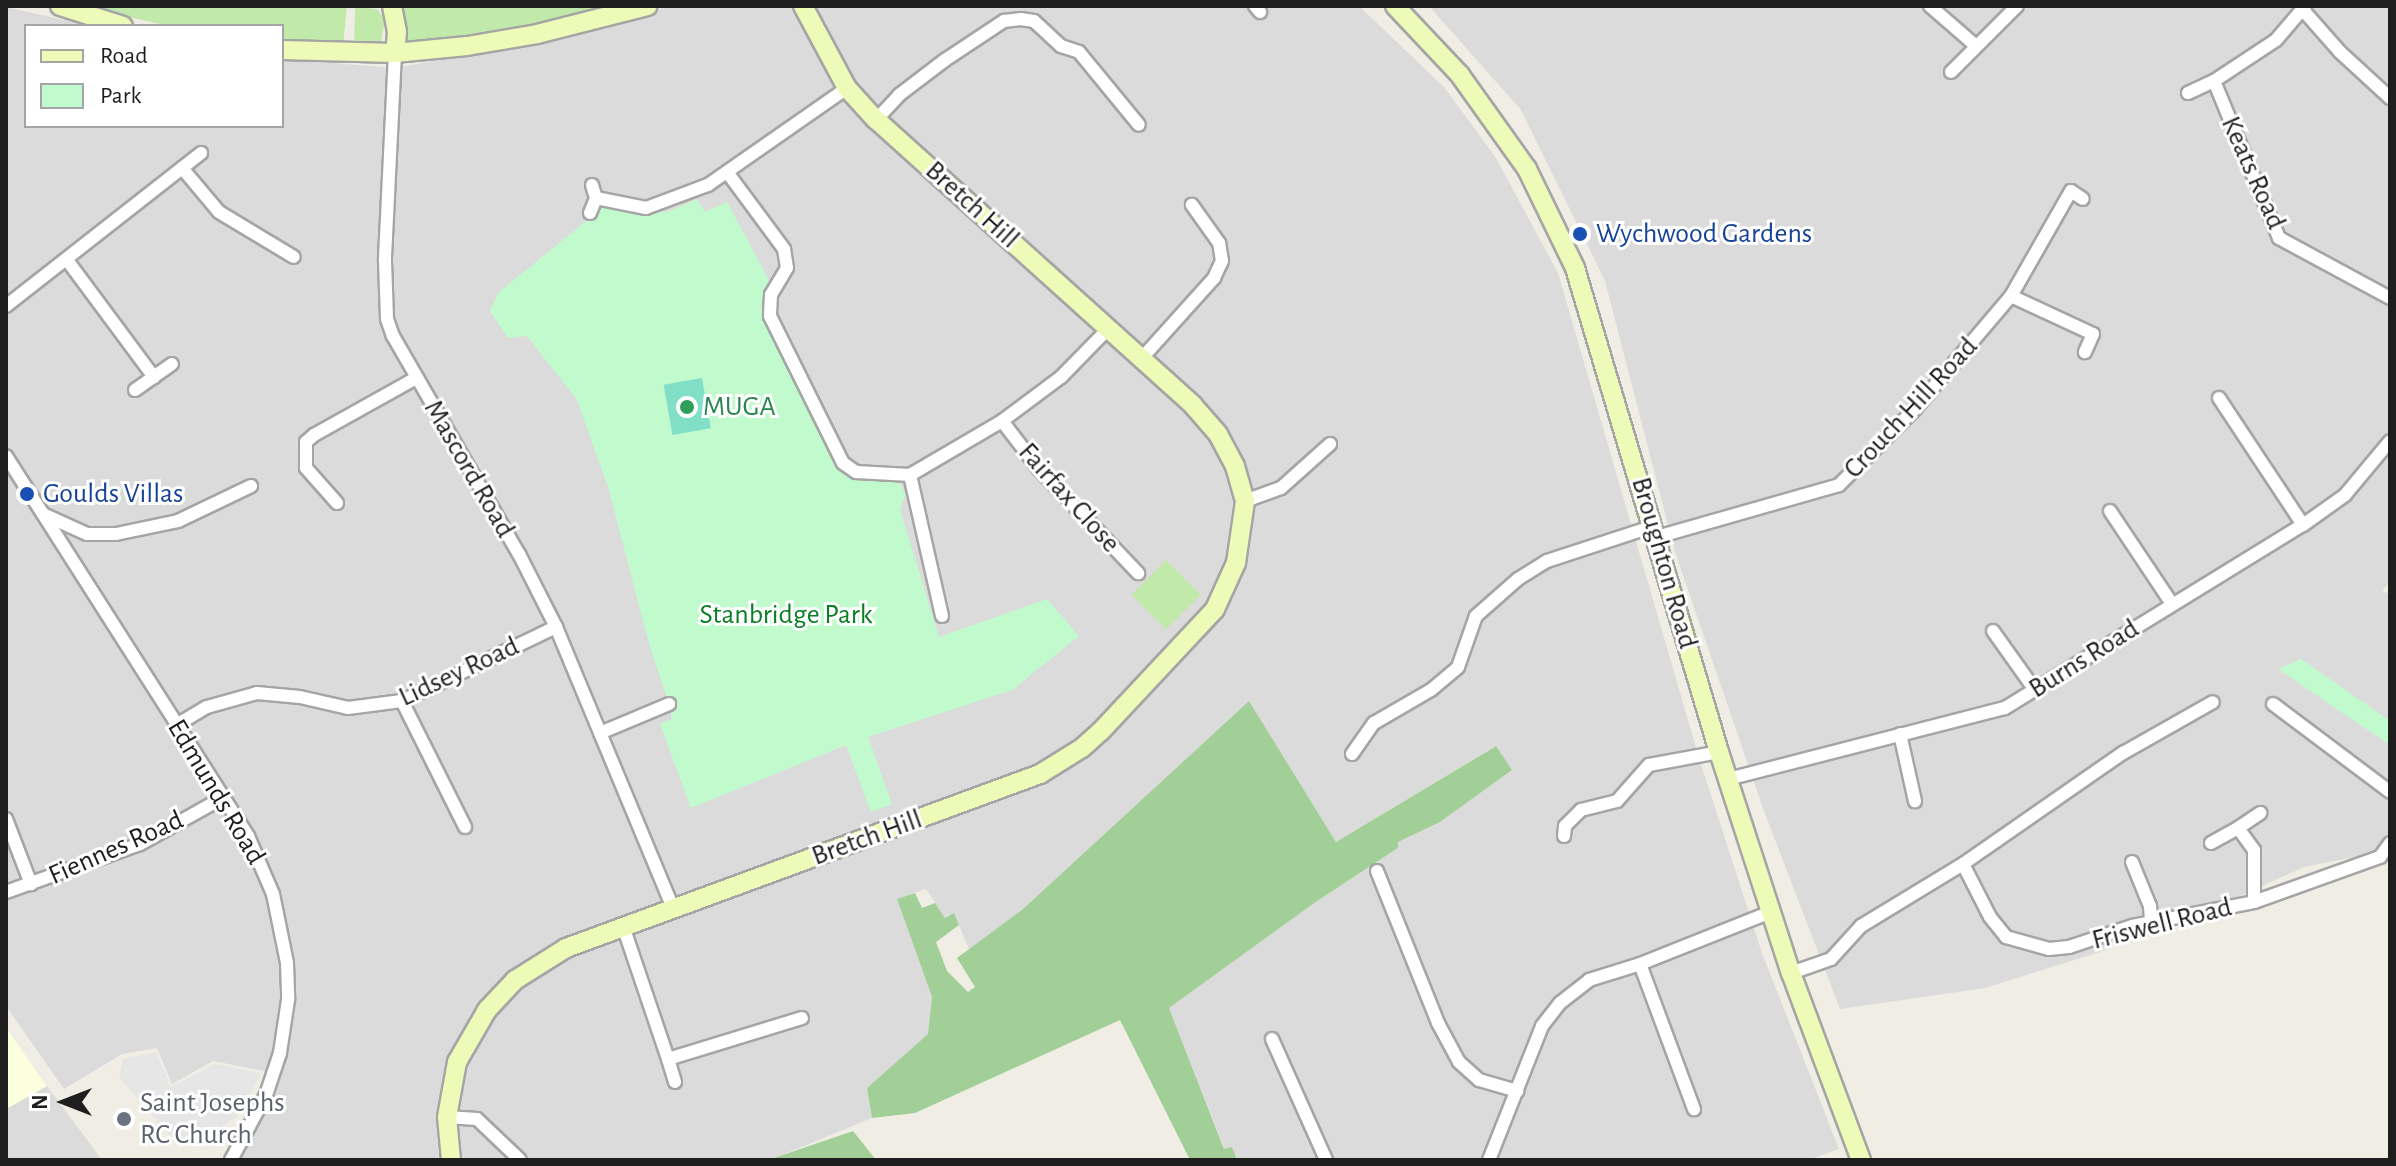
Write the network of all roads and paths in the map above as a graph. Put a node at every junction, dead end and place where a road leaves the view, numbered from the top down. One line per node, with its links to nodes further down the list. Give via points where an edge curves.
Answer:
1 (60, 6): 9 (street)
2 (392, 6): 12 (street, Mascord Road)
3 (648, 6): 12 (street, via 537,34)
4 (803, 6): 15 (street, Bretch Hill)
5 (1395, 6): 50 (street, Broughton Road, via 1460,75 1527,169 1549,211 1593,318)
6 (1930, 6): 10 (street)
7 (2017, 6): 10 (street)
8 (2304, 8): 14 (street, via 2276,40); 17 (street, via 2340,52)
9 (117, 24)
10 (1976, 46): 13 (street)
11 (284, 50): 12 (street)
12 (395, 53): 36 (street, Mascord Road, via 385,299 393,336)
13 (1951, 72)
14 (2214, 81): 16 (street); 29 (street, Keats Road, via 2279,238)
15 (847, 88): 18 (street, Bretch Hill); 22 (street)
16 (2188, 93)
17 (2390, 98)
18 (876, 120): 19 (street, via 945,60 1004,21 1021,19 1034,21 1061,46 1079,52); 31 (street, Bretch Hill)
19 (1139, 125)
20 (201, 153): 21 (street)
21 (182, 168): 26 (street, via 219,212); 27 (street)
22 (727, 172): 25 (street, via 708,185 646,208 594,191); 43 (street, via 784,249 787,268 771,295 770,316 843,463 856,472)
23 (2083, 199): 28 (street, Crouch Hill Road, via 2071,191)
24 (1192, 205): 33 (street, via 1219,243 1222,261 1214,278)
25 (590, 213)
26 (294, 257)
27 (67, 260): 30 (street); 35 (street)
28 (2011, 296): 32 (street, via 2093,334); 50 (street, Crouch Hill Road, via 1914,410 1839,485)
29 (2390, 298)
30 (6, 306)
31 (1108, 329): 33 (street, Bretch Hill); 39 (street, via 1061,377)
32 (2085, 352)
33 (1142, 358): 45 (street, Bretch Hill, via 1218,434)
34 (172, 364): 35 (street)
35 (154, 377): 37 (street)
36 (416, 378): 46 (street, via 306,442 306,468); 54 (street, Mascord Road)
37 (135, 390)
38 (2219, 398): 49 (street)
39 (1002, 421): 43 (street); 51 (street, Fairfax Close, via 1039,469)
40 (2390, 441): 49 (street, Burns Road, via 2345,495)
41 (1330, 444): 45 (street, via 1281,488)
42 (6, 456): 48 (street, Edmunds Road)
43 (910, 475): 53 (street)
44 (251, 486): 48 (street, via 178,521 116,534 87,534)
45 (1245, 501): 83 (street, Bretch Hill, via 1236,563 1215,609 1082,748 1040,774)
46 (337, 503)
47 (2110, 511): 52 (street)
48 (42, 513): 61 (street, Edmunds Road)
49 (2303, 525): 52 (street, Burns Road)
50 (1656, 532): 64 (street, Broughton Road); 65 (street, Crouch Hill Road, via 1547,561 1518,579 1476,616 1458,667 1431,690 1374,723)
51 (1138, 573)
52 (2172, 604): 56 (street, Burns Road)
53 (942, 616)
54 (556, 627): 57 (street, Lidsey Road); 62 (street, Mascord Road)
55 (1993, 631): 56 (street)
56 (2035, 690): 63 (street, Burns Road, via 2005,708)
57 (402, 701): 61 (street, Lidsey Road, via 348,708 257,693 207,707); 72 (street)
58 (2213, 702): 78 (street, via 2123,753)
59 (669, 704): 62 (street)
60 (2273, 704): 67 (street)
61 (175, 726): 68 (street, Edmunds Road)
62 (600, 733): 83 (street, Mascord Road)
63 (1900, 734): 66 (street, Burns Road); 69 (street)
64 (1719, 752): 66 (street, Broughton Road); 74 (street, via 1649,765 1617,801 1581,810 1565,826)
65 (1352, 754)
66 (1728, 779): 84 (street, Broughton Road)
67 (2390, 792)
68 (224, 797): 80 (street, Fiennes Road, via 140,844); 96 (street, Edmunds Road, via 273,894 287,963 288,1000 277,1065)
69 (1915, 801)
70 (2260, 813): 73 (street)
71 (6, 819): 80 (street)
72 (465, 827)
73 (2238, 828): 75 (street); 82 (street, via 2254,850)
74 (1564, 836)
75 (2211, 843)
76 (2390, 843): 82 (street, Friswell Road, via 2380,857)
77 (2132, 862): 85 (street)
78 (1963, 864): 85 (street, Friswell Road, via 1990,917 2006,937 2026,945 2069,947); 88 (street, via 1861,926 1831,959)
79 (1377, 871): 93 (street, via 1459,1062 1479,1080)
80 (31, 884): 81 (street, Fiennes Road)
81 (6, 892)
82 (2254, 902): 85 (street, Friswell Road)
83 (673, 908): 86 (street, Bretch Hill)
84 (1771, 912): 87 (street); 88 (street, Broughton Road)
85 (2151, 922)
86 (623, 926): 91 (street); 95 (street, Bretch Hill, via 536,964 487,1010 457,1062)
87 (1640, 964): 93 (street, via 1589,980 1560,1003 1542,1026); 94 (street)
88 (1791, 973): 101 (street, Broughton Road)
89 (802, 1018): 91 (street)
90 (1272, 1039): 99 (street)
91 (668, 1059): 92 (street)
92 (675, 1082)
93 (1517, 1091): 100 (street)
94 (1694, 1109)
95 (447, 1117): 97 (street, Bretch Hill); 98 (street, via 477,1119)
96 (231, 1160)
97 (451, 1160)
98 (520, 1160)
99 (1326, 1160)
100 (1489, 1160)
101 (1861, 1160)

